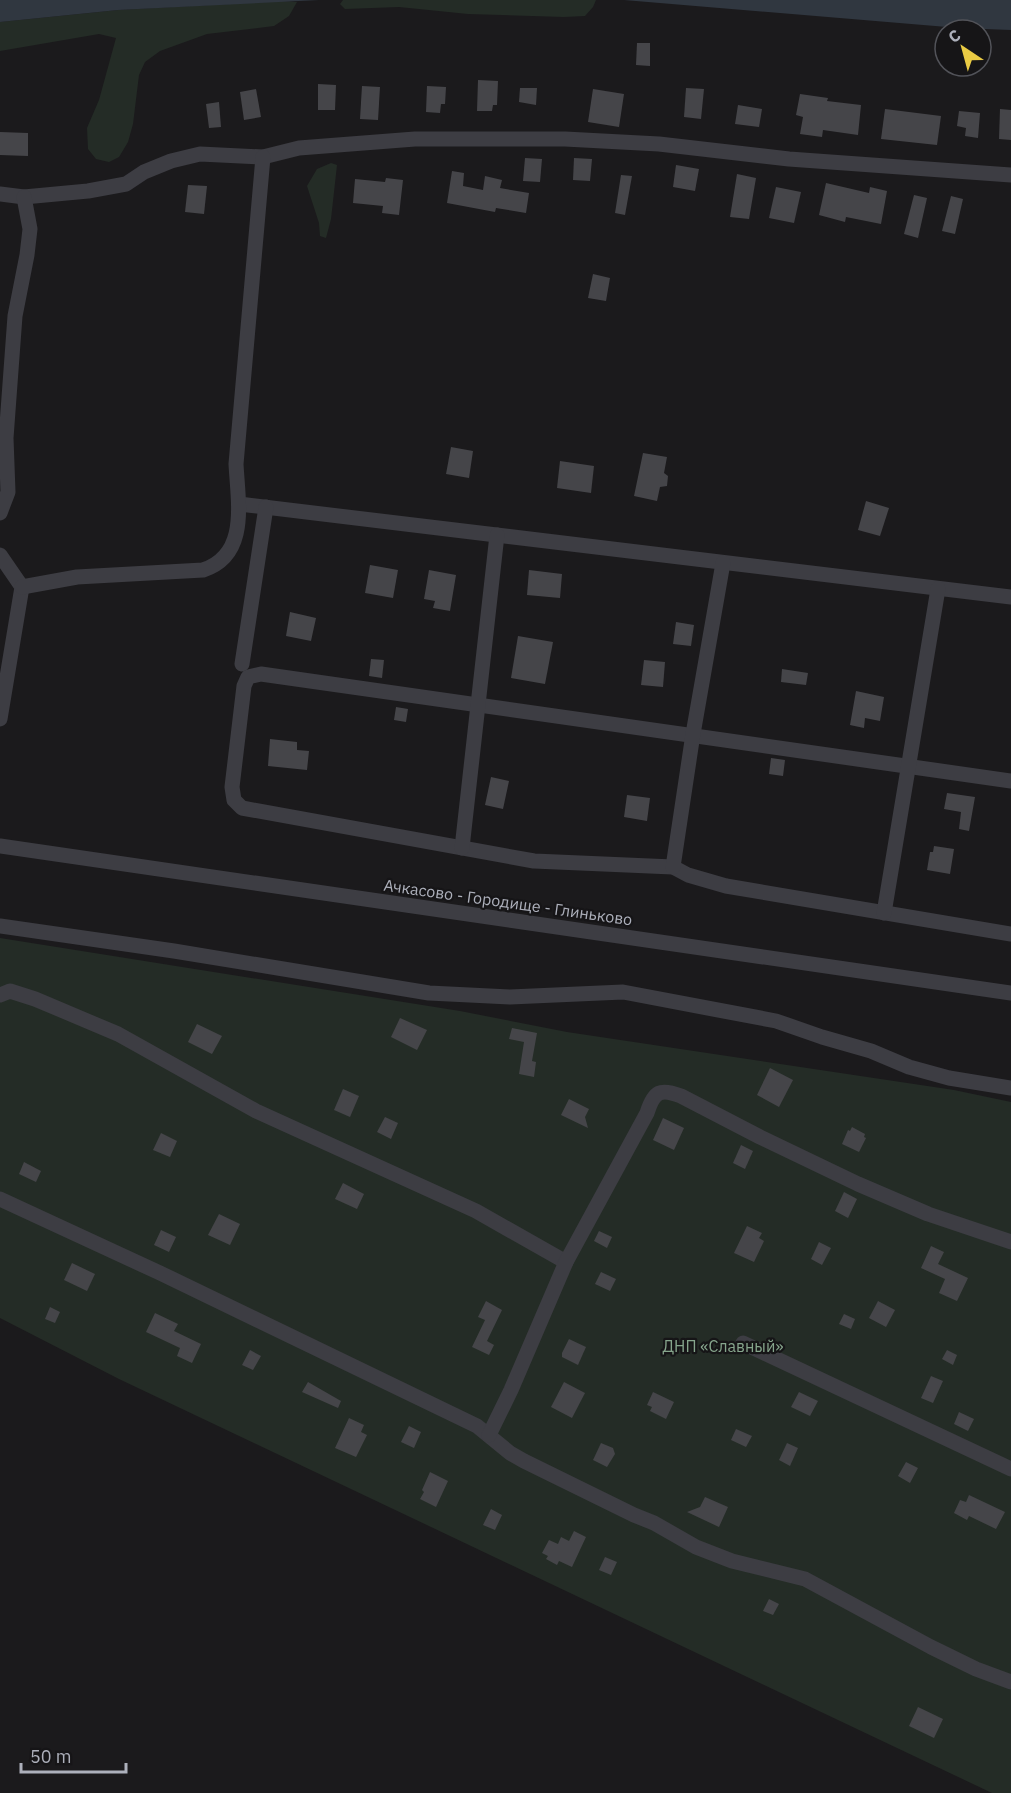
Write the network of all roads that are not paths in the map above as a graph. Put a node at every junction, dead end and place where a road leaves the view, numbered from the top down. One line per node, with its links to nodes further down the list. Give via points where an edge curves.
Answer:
1 (263, 157): 2 (street, via 299,148 415,139 565,139); 4 (street, via 200,154 171,160 126,184); 5 (street, via 236,464)
2 (1011, 175)
3 (0, 194): 4 (street)
4 (24, 197): 7 (street, via 30,229 15,316 6,438 8,492)
5 (238, 504): 6 (street); 11 (street, via 238,533 229,553 216,566 77,577)
6 (266, 507): 8 (street); 14 (street)
7 (0, 513)
8 (497, 535): 10 (street); 15 (street)
9 (0, 555): 11 (street)
10 (723, 563): 12 (street); 17 (street)
11 (22, 587): 16 (street)
12 (938, 589): 13 (street); 18 (street)
13 (1011, 597)
14 (242, 664)
15 (478, 705): 17 (street); 21 (street); 21 (street, via 261,674 248,677 232,787 234,800 242,808)
16 (0, 719)
17 (693, 734): 18 (street); 22 (street)
18 (908, 766): 19 (street); 23 (street)
19 (1011, 781)
20 (0, 846): 26 (street, Ачкасово - Городище - Глиньково)
21 (462, 848): 22 (street, via 534,861)
22 (674, 867): 23 (street, via 726,886)
23 (884, 913): 25 (street)
24 (0, 926): 28 (street, via 429,993 510,997 623,992 776,1021 909,1067)
25 (1011, 934)
26 (1011, 993)
27 (0, 995): 31 (street, via 10,992 35,999 118,1035 256,1111 476,1211)
28 (1011, 1088)
29 (0, 1199): 33 (street)
30 (1011, 1242): 31 (street, via 928,1214 858,1184 668,1091 658,1092 651,1100)
31 (566, 1262): 33 (street)
32 (743, 1343): 34 (street)
33 (489, 1435): 35 (street, via 524,1461 696,1546 732,1561 805,1579 931,1647)
34 (1011, 1469)
35 (1011, 1682)

